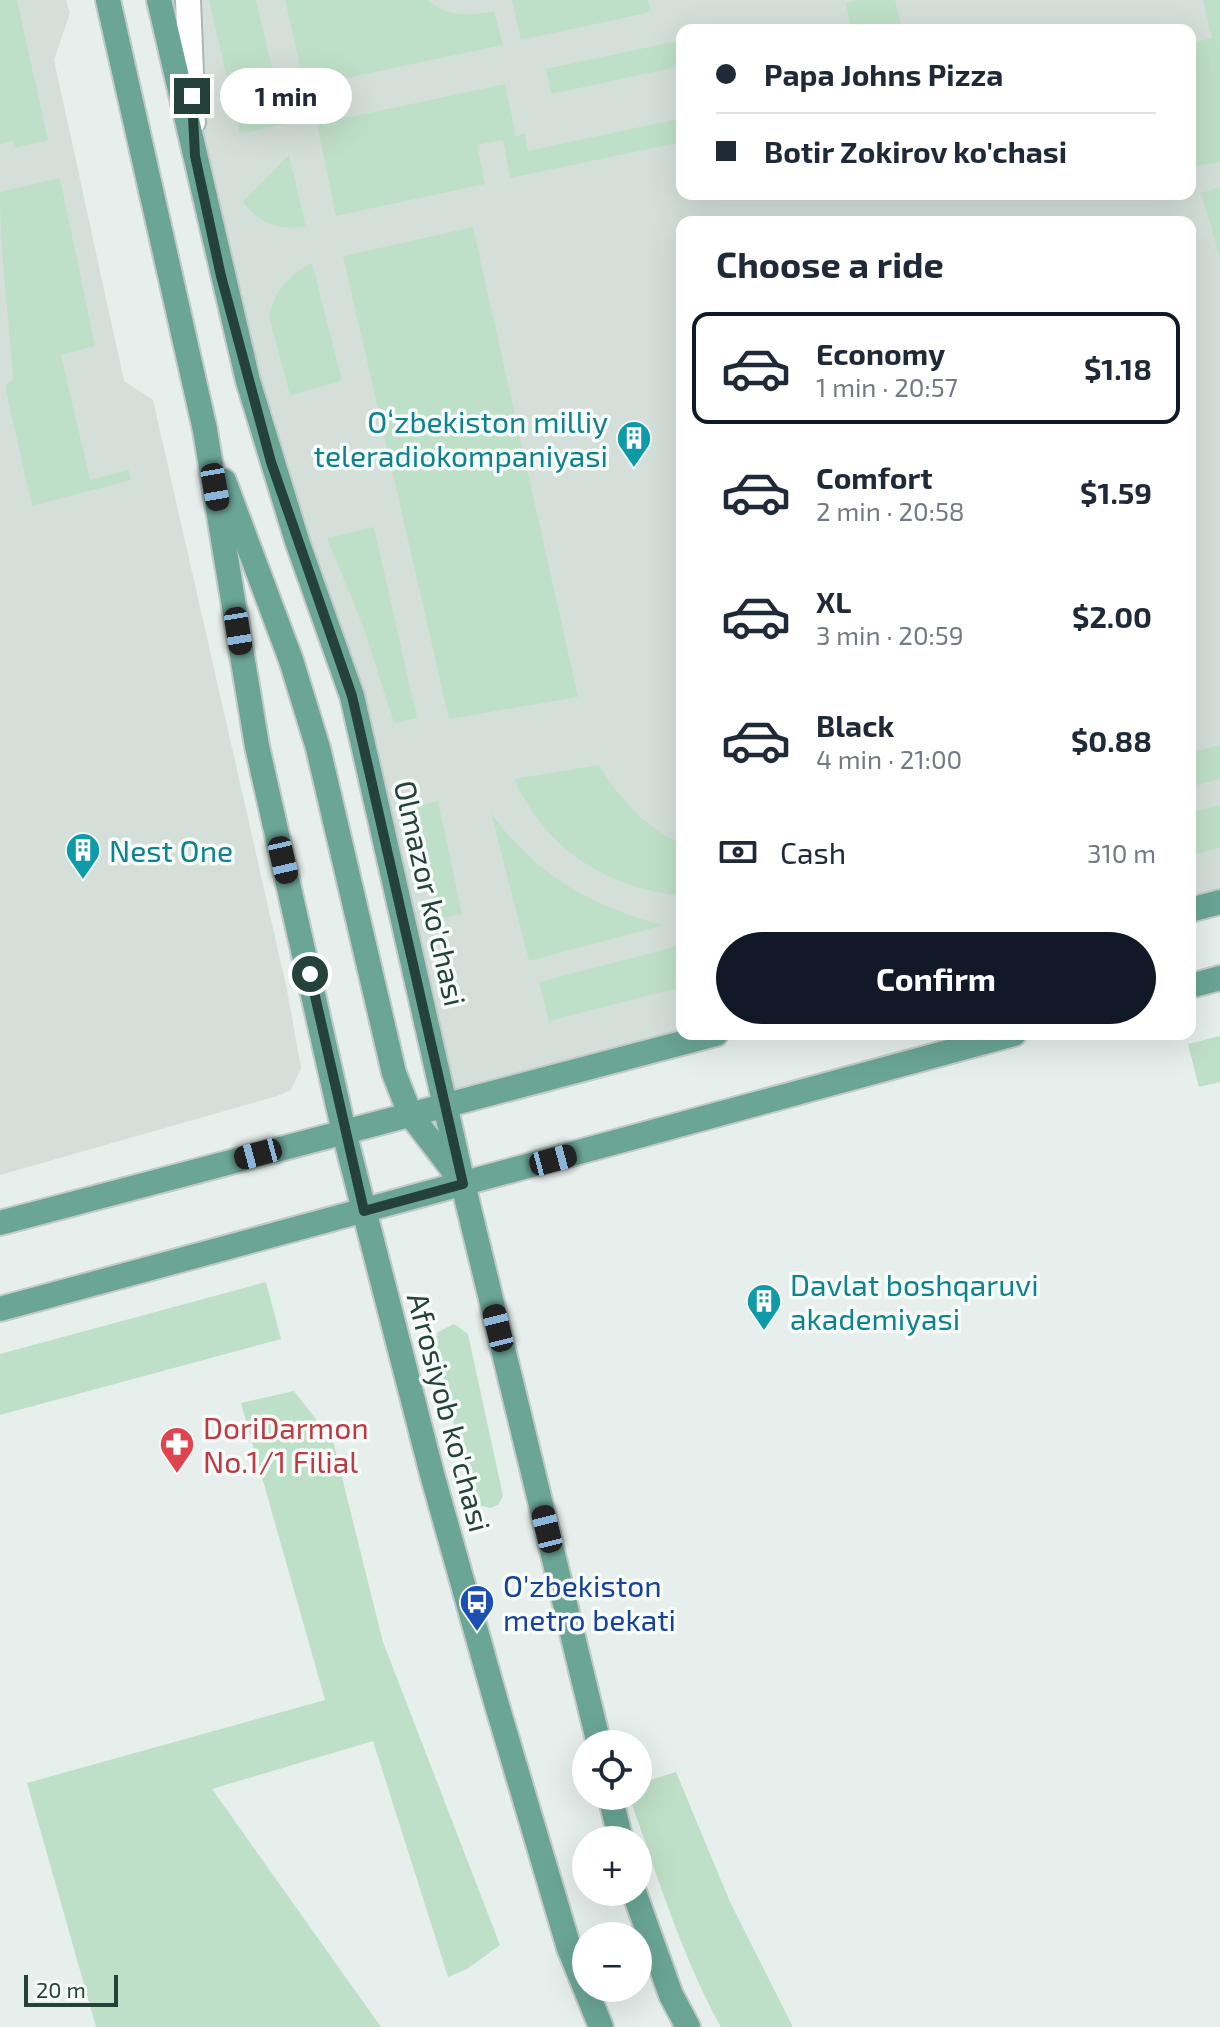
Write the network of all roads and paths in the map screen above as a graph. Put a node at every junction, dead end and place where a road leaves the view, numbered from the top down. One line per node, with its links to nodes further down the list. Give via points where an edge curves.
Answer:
1 (108, 0): 5 (main road)
2 (159, 0): 4 (main road, Olmazor ko'chasi)
3 (188, 0): 4 (street)
4 (195, 156): 12 (main road, Olmazor ko'chasi, via 259,422 352,696)
5 (205, 430): 13 (main road, via 309,718 394,1073); 14 (main road, via 257,746)
6 (1220, 902): 7 (main road)
7 (1196, 908)
8 (1220, 978): 9 (main road)
9 (1196, 984)
10 (693, 1040): 12 (main road)
11 (992, 1040): 15 (main road)
12 (446, 1105): 13 (main road); 15 (main road)
13 (410, 1114): 14 (main road); 15 (main road)
14 (344, 1132): 16 (main road, Afrosiyob ko'chasi); 17 (main road)
15 (463, 1184): 16 (main road); 19 (main road)
16 (364, 1211): 18 (main road); 21 (main road, Afrosiyob ko'chasi, via 496,1702 569,1948)
17 (0, 1223)
18 (0, 1309)
19 (596, 1730)
20 (639, 1906): 22 (main road)
21 (601, 2027)
22 (688, 2027)

